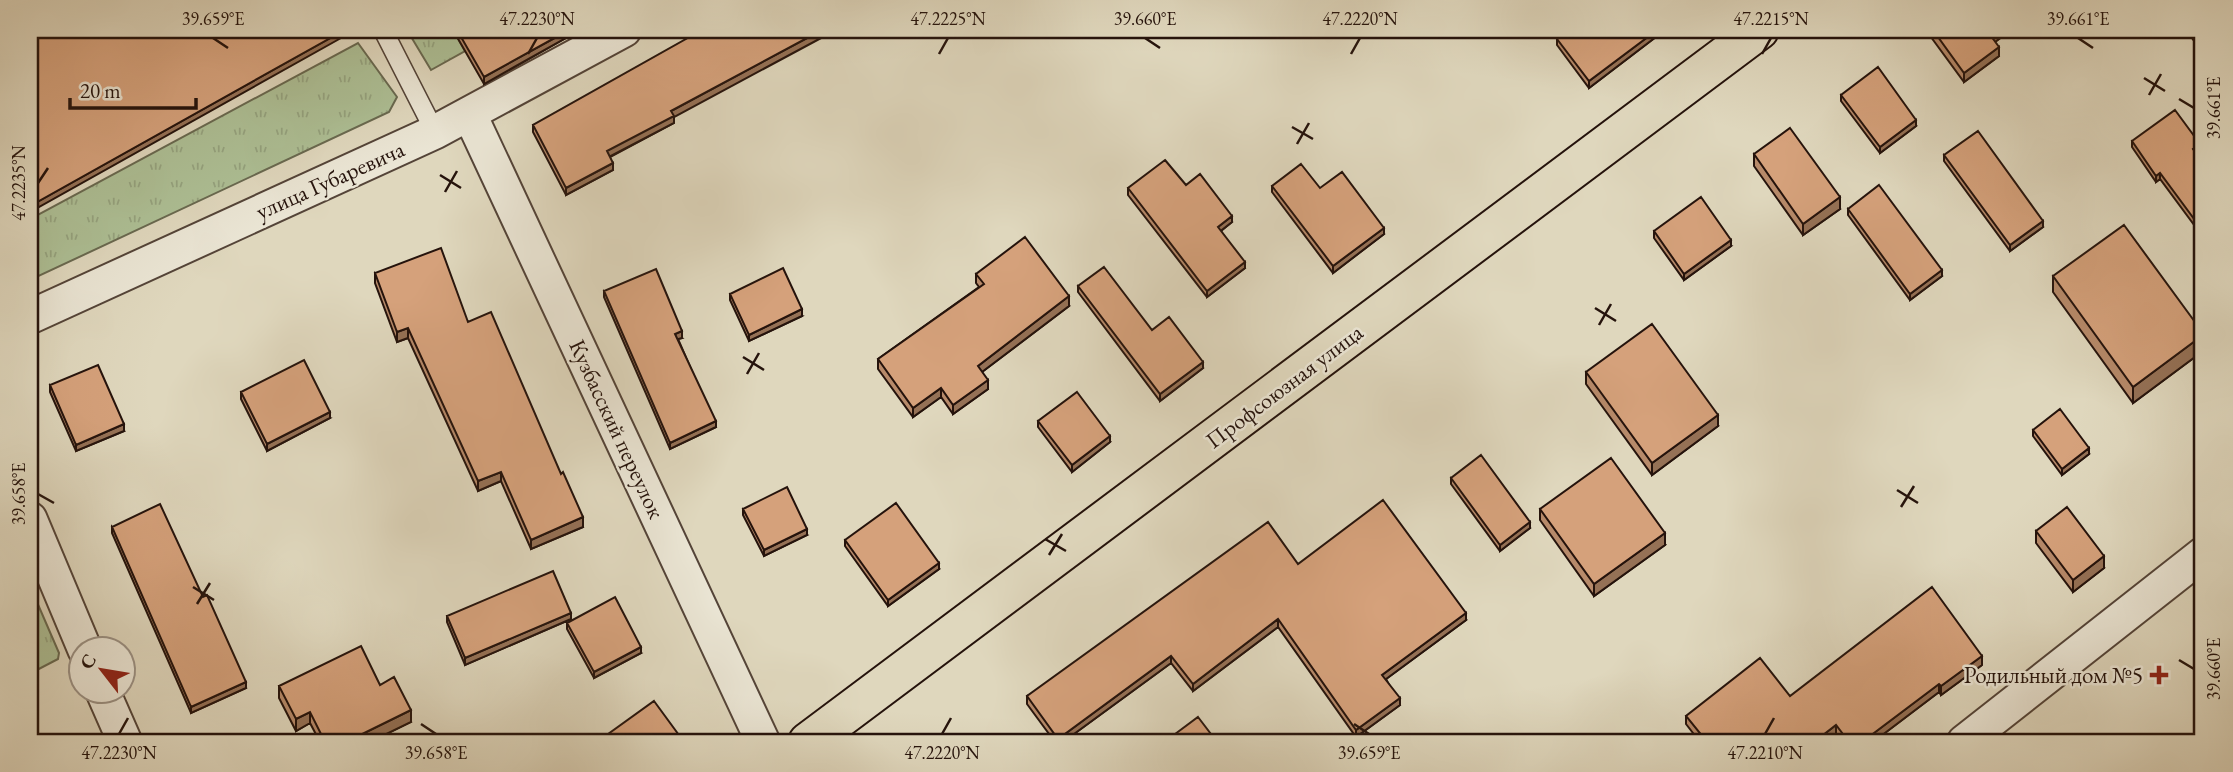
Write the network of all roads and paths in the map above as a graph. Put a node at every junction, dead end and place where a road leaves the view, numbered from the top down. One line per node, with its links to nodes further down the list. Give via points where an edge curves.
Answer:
1 (383, 30): 5 (lane)
2 (624, 30): 4 (street, улица Губаревича)
3 (1759, 30): 13 (main road, Профсоюзная улица)
4 (470, 115): 5 (street, улица Губаревича); 12 (street, Кузбасский переулок)
5 (435, 132): 6 (street, улица Губаревича)
6 (30, 317)
7 (30, 519): 9 (street)
8 (2203, 554): 14 (street)
9 (80, 636)
10 (109, 706): 11 (street)
11 (125, 742)
12 (763, 742)
13 (808, 742)
14 (1964, 742)

